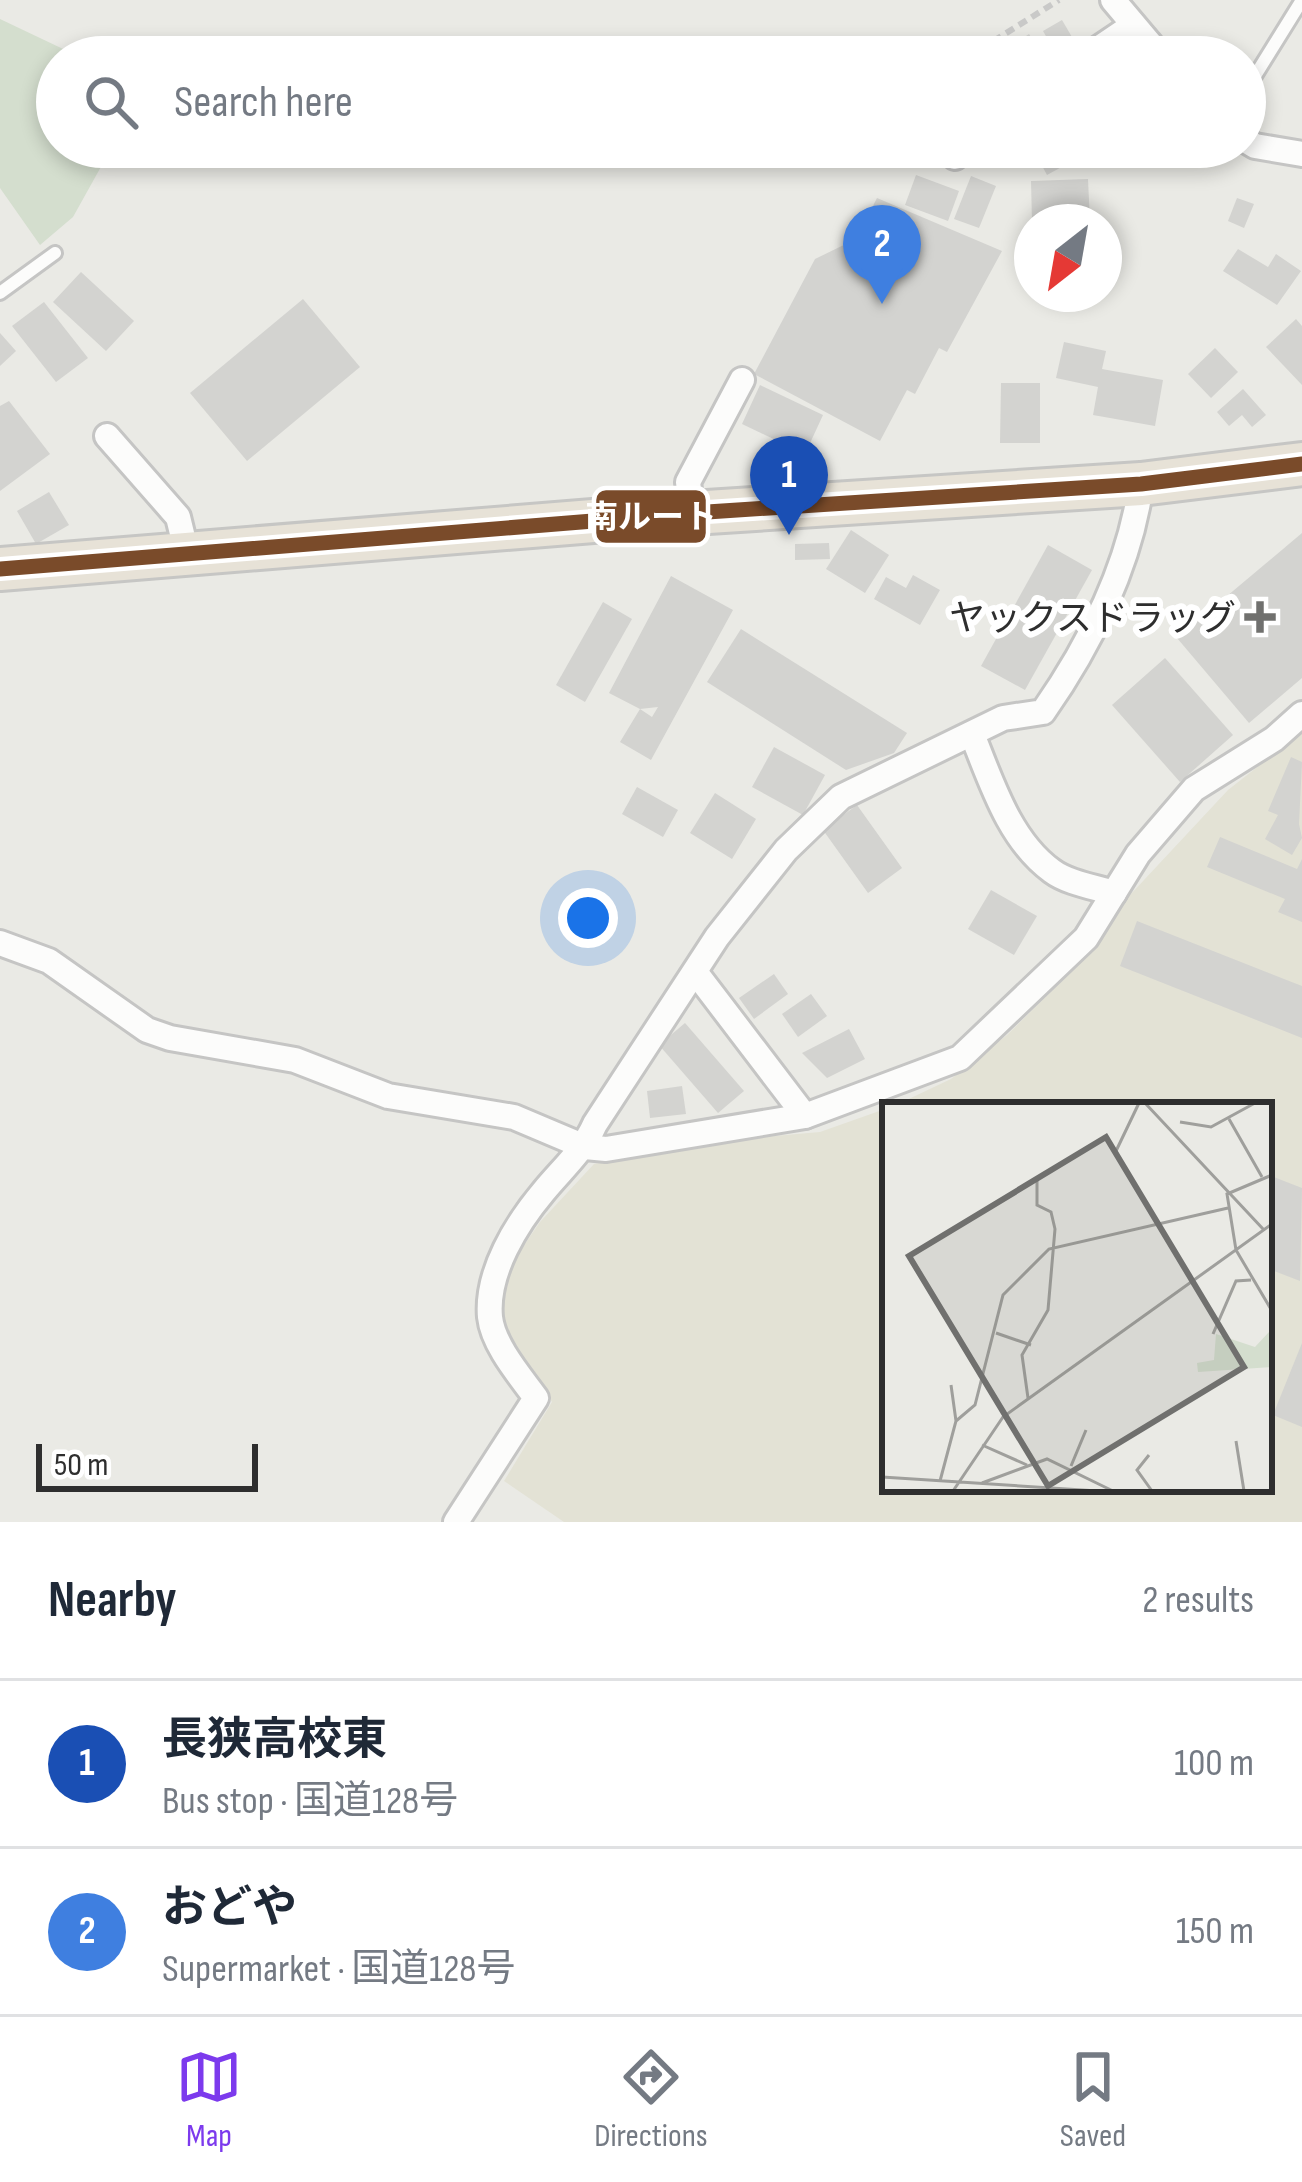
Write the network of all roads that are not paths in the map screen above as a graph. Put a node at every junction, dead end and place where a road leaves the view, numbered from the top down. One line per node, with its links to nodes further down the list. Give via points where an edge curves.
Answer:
1 (1113, 0): 3 (street)
2 (1302, 0): 6 (lane)
3 (1132, 26): 4 (street); 5 (street)
4 (1117, 36)
5 (1141, 36)
6 (1266, 58)
7 (1266, 148): 8 (street)
8 (1302, 154)
9 (55, 253): 10 (lane)
10 (0, 293)
11 (742, 380): 15 (street, via 688,482)
12 (107, 436): 16 (street, via 178,517)
13 (1302, 464): 14 (highway)
14 (1142, 484): 15 (highway); 19 (street, via 1123,560 1043,712 1003,718)
15 (692, 513): 16 (highway)
16 (187, 554): 17 (highway)
17 (0, 569)
18 (1302, 714): 20 (street, via 1194,789)
19 (972, 734): 20 (street, via 1004,813 1035,855 1054,874); 22 (street, via 841,797 786,850)
20 (1114, 893): 23 (street, via 1086,938 960,1058)
21 (0, 943): 24 (street, via 49,961 147,1030 295,1060 388,1096 514,1117)
22 (696, 973): 23 (street); 24 (street)
23 (805, 1116): 24 (street)
24 (585, 1147): 25 (street, via 516,1227 494,1282 490,1319 536,1398)
25 (456, 1522)

